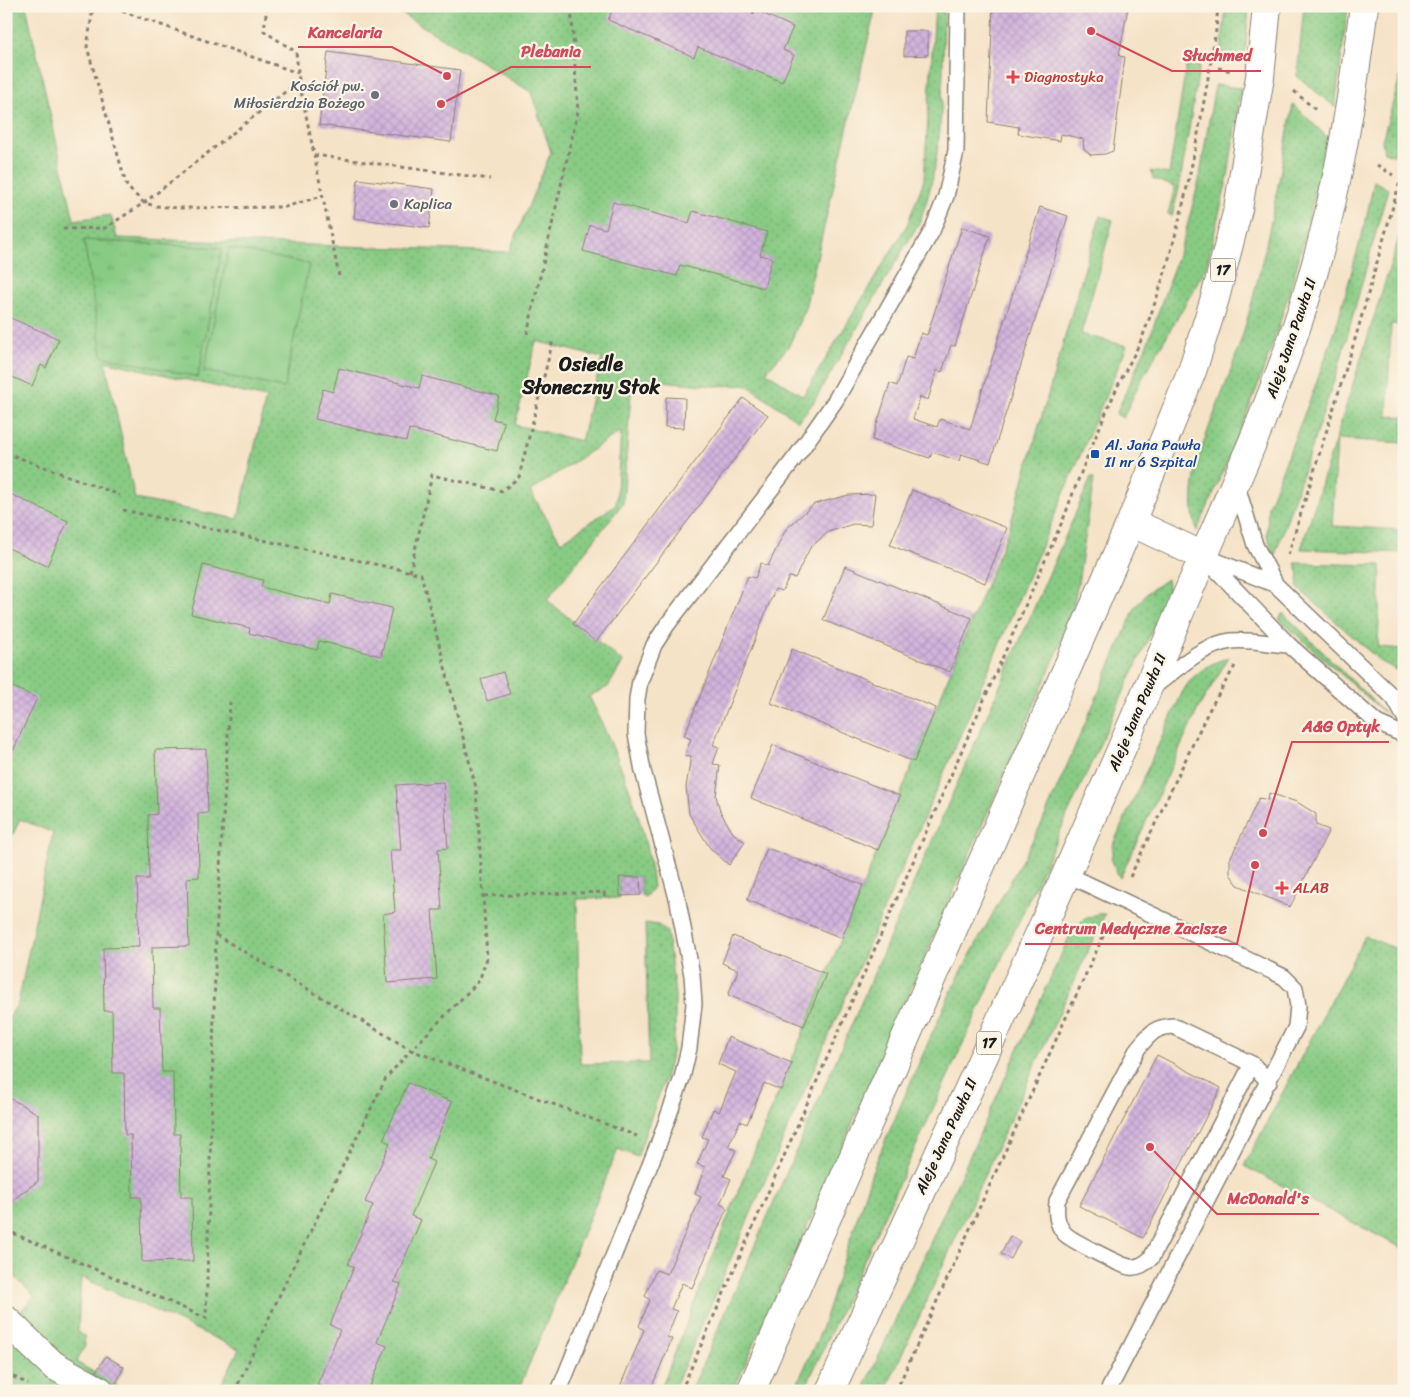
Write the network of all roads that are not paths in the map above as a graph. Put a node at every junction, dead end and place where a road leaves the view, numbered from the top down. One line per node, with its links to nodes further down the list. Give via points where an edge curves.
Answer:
1 (958, 6): 17 (lane, via 956,151 936,224 835,401 667,625 654,645 640,681 636,716 639,754 678,902 692,975 694,1004 686,1063 658,1145)
2 (1267, 6): 5 (main road, 17, via 1252,125 1228,250 1192,371)
3 (1364, 6): 4 (main road, Aleje Jana Pawła II / 17, via 1351,102 1329,217 1304,306)
4 (1236, 481): 6 (main road, Aleje Jana Pawła II / 17); 7 (lane, via 1255,545)
5 (1132, 522): 6 (main road); 18 (main road, 17)
6 (1202, 556): 7 (lane); 8 (lane); 9 (main road, Aleje Jana Pawła II / 17)
7 (1276, 585): 10 (lane, via 1394,698)
8 (1289, 645): 9 (lane, via 1231,641 1215,646); 11 (lane, via 1377,723)
9 (1145, 694): 12 (main road, Aleje Jana Pawła II / 17)
10 (1404, 716)
11 (1404, 735)
12 (1066, 874): 14 (lane, via 1284,976 1295,988 1297,1021); 19 (main road, Aleje Jana Pawła II / 17)
13 (1252, 1064): 13 (lane, via 1173,1026 1159,1027 1148,1035 1138,1048 1057,1201 1059,1226 1066,1236 1122,1265 1144,1265); 14 (lane)
14 (1269, 1082): 20 (lane)
15 (6, 1320): 16 (main road, via 53,1365)
16 (100, 1391)
17 (559, 1391)
18 (751, 1391)
19 (830, 1391)
20 (1108, 1391)

